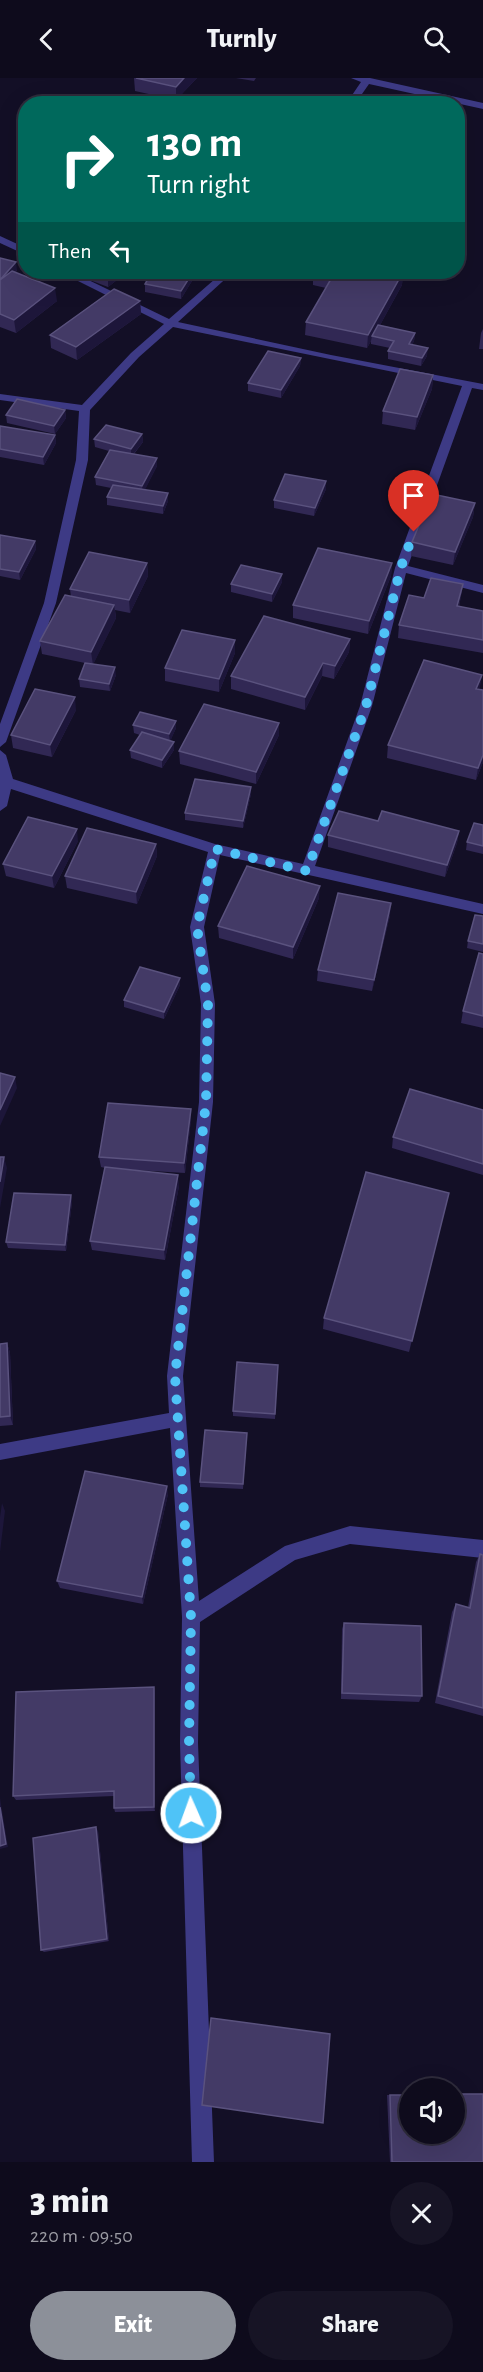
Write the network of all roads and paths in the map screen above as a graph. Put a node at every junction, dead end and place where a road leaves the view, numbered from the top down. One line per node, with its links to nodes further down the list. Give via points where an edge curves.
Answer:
1 (355, 78): 2 (street)
2 (367, 80): 3 (street); 4 (street)
3 (356, 96)
4 (438, 96)
5 (465, 102): 6 (street)
6 (483, 106)
7 (0, 240): 8 (street)
8 (18, 248)
9 (79, 279): 11 (street)
10 (220, 279): 11 (street)
11 (170, 323): 12 (street); 15 (street)
12 (468, 384): 13 (street); 16 (street)
13 (483, 387)
14 (0, 397): 15 (street)
15 (85, 409): 18 (street, via 82,460 50,603)
16 (401, 567): 17 (street); 23 (street, via 366,706)
17 (483, 589)
18 (0, 742)
19 (0, 755): 20 (street)
20 (4, 780): 21 (street); 22 (street)
21 (0, 806)
22 (215, 849): 23 (street); 25 (street, via 197,927 208,1004 206,1102 175,1376)
23 (307, 871): 24 (street)
24 (483, 909)
25 (178, 1419): 26 (street); 28 (street)
26 (0, 1452)
27 (483, 1549): 28 (street, via 350,1535 291,1552)
28 (191, 1617): 29 (street, via 189,1743)
29 (203, 2162)

